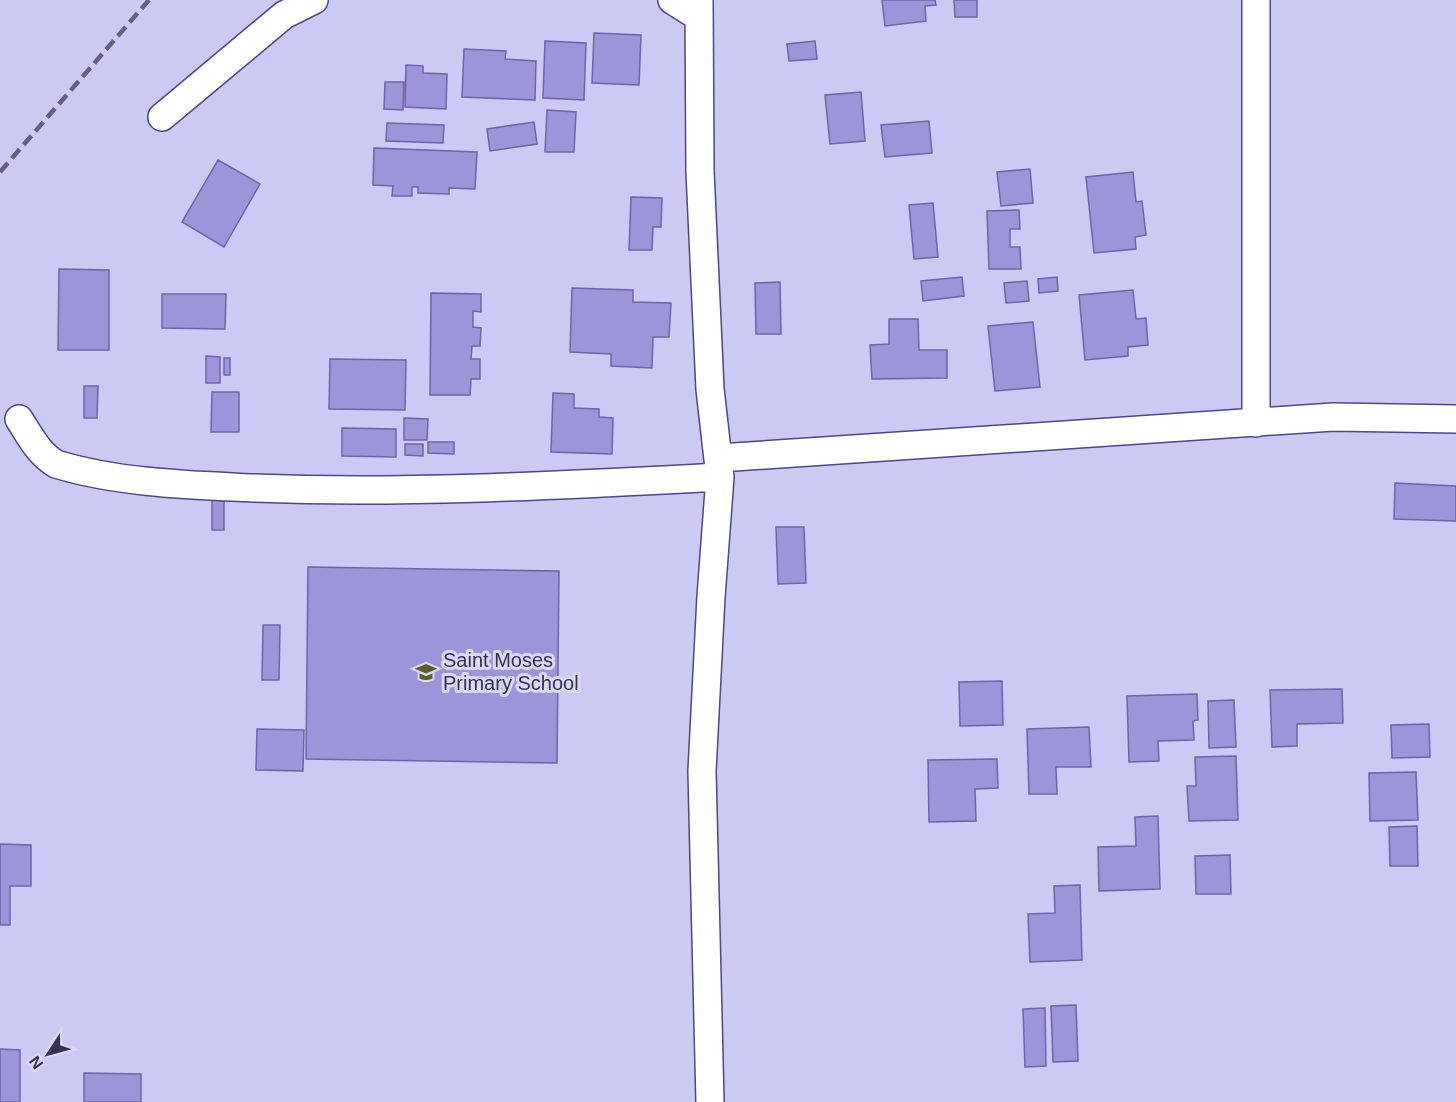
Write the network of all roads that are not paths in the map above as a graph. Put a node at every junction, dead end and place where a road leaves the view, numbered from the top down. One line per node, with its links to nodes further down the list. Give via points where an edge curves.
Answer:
1 (314, 0): 5 (street, via 284,15)
2 (672, 0): 4 (street)
3 (1256, 0): 8 (street)
4 (699, 9): 9 (street, via 700,171 709,366)
5 (162, 117)
6 (19, 419): 9 (street, via 35,445 56,464 132,479 209,486 304,490 485,488)
7 (1456, 419): 8 (street, via 1333,417)
8 (1256, 423): 9 (street)
9 (719, 468): 10 (street, via 720,508 702,771)
10 (710, 1102)

